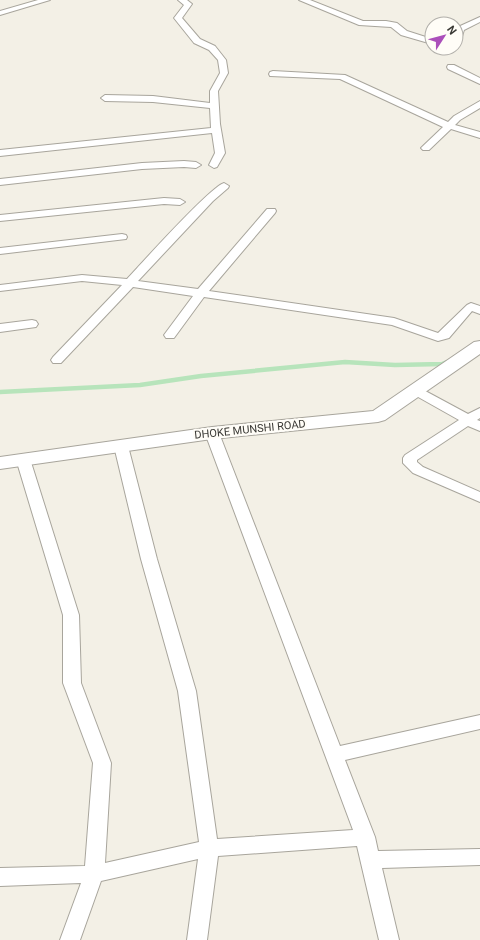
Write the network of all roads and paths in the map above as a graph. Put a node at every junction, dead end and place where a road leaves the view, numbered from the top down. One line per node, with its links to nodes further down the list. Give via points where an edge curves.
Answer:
1 (46, 0): 4 (street)
2 (182, 0): 13 (street, via 188,4 178,18 196,41 212,48 222,60 224,73 214,91)
3 (303, 0): 7 (street, via 362,22 394,25 404,33)
4 (0, 13)
5 (480, 19): 6 (street)
6 (464, 27)
7 (424, 39)
8 (451, 67): 10 (street)
9 (273, 74): 14 (street, via 342,77)
10 (480, 81)
11 (105, 98): 13 (street)
12 (480, 104): 14 (street)
13 (215, 106): 15 (street)
14 (449, 126): 16 (street); 17 (street)
15 (217, 130): 18 (street); 20 (street, via 220,153)
16 (480, 135)
17 (426, 148)
18 (0, 153)
19 (196, 165): 21 (street, via 142,166)
20 (214, 165)
21 (0, 182)
22 (224, 186): 28 (street)
23 (180, 202): 25 (street, via 164,201)
24 (271, 212): 30 (street)
25 (0, 218)
26 (122, 237): 27 (street)
27 (0, 251)
28 (130, 282): 29 (street, via 82,278); 30 (street); 36 (street)
29 (0, 288)
30 (201, 293): 31 (street, via 394,322 438,337 445,335 470,307); 34 (street)
31 (480, 310)
32 (32, 324): 33 (street)
33 (0, 328)
34 (170, 335)
35 (480, 346): 37 (street, DHOKE MUNSHI ROAD)
36 (57, 360)
37 (416, 390): 39 (street); 41 (street, DHOKE MUNSHI ROAD, via 378,416)
38 (480, 412): 39 (street)
39 (468, 420): 40 (street); 45 (street, via 410,458 410,463 418,470)
40 (480, 427)
41 (212, 433): 42 (street, DHOKE MUNSHI ROAD); 47 (street)
42 (121, 446): 43 (street, DHOKE MUNSHI ROAD); 49 (street, via 187,691)
43 (23, 459): 44 (street, DHOKE MUNSHI ROAD); 52 (street, via 71,615 72,683 102,763)
44 (0, 463)
45 (480, 497)
46 (480, 722): 47 (street)
47 (333, 755): 48 (street)
48 (365, 837): 49 (street); 51 (street)
49 (209, 848): 52 (street); 55 (street)
50 (480, 857): 51 (street)
51 (370, 860): 56 (street)
52 (94, 874): 53 (street); 54 (street)
53 (0, 877)
54 (70, 940)
55 (197, 940)
56 (389, 940)

